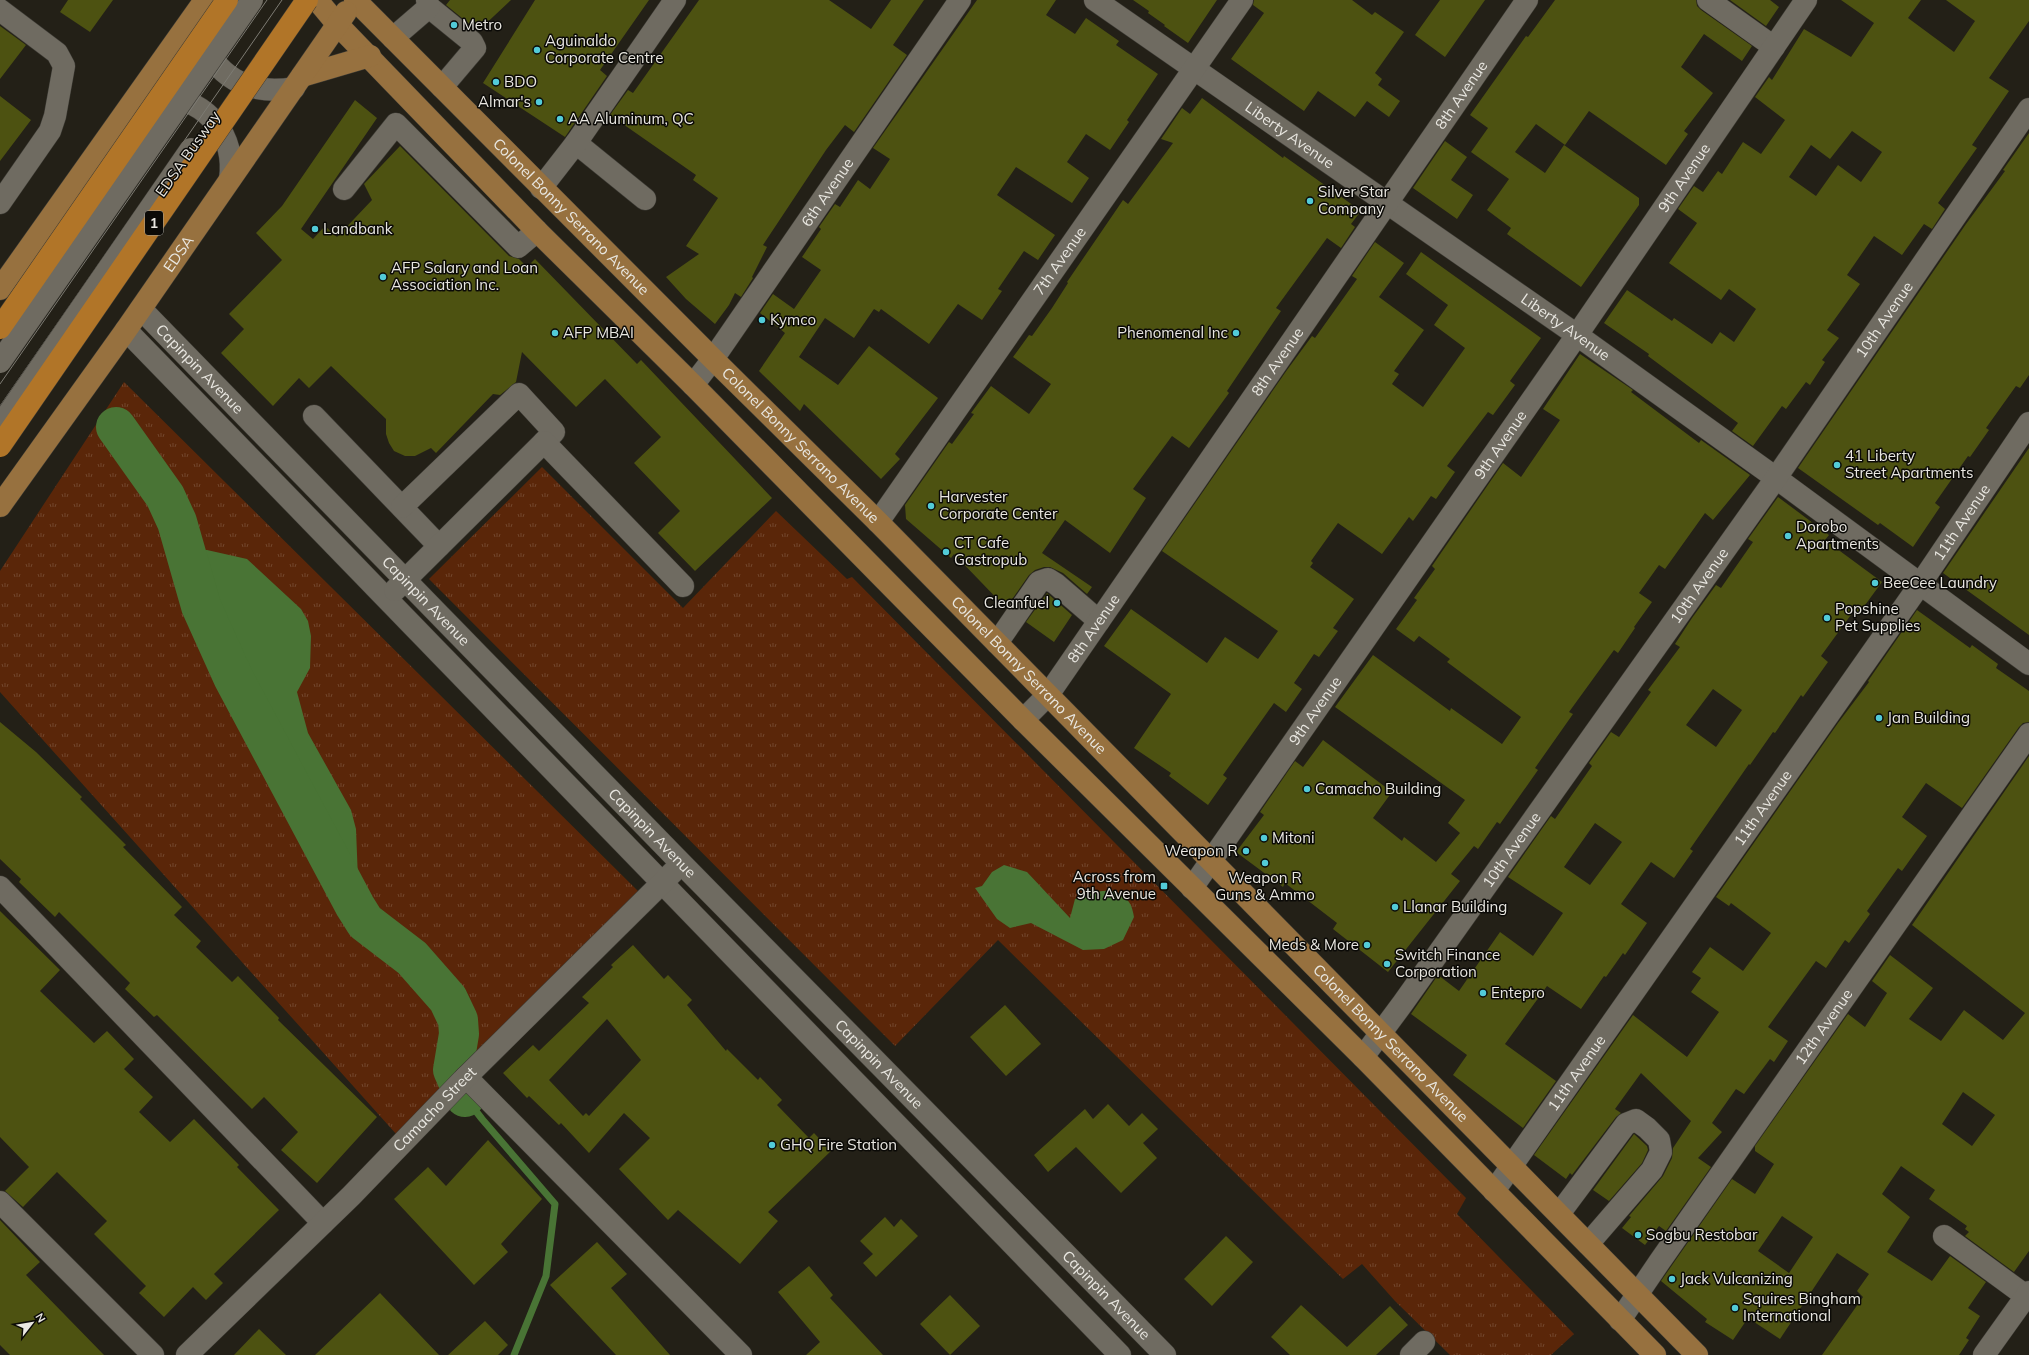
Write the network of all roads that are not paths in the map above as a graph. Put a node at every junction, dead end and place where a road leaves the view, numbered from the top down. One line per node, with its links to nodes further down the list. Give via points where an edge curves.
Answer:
1 (228, 0): 36 (highway, bridge)
2 (252, 0): 40 (street, bridge)
3 (294, 0): 44 (street, EDSA Busway, bridge)
4 (307, 0): 46 (highway, 1, bridge)
5 (317, 0): 17 (main road, Colonel Bonny Serrano Avenue)
6 (355, 0): 17 (main road, EDSA); 18 (main road, Colonel Bonny Serrano Avenue)
7 (675, 0): 26 (street)
8 (960, 0): 39 (street, 6th Avenue)
9 (1095, 0): 21 (street, Liberty Avenue)
10 (1242, 0): 21 (street, 7th Avenue)
11 (1527, 0): 32 (street, 8th Avenue)
12 (1708, 0): 19 (street)
13 (1806, 0): 19 (street, 9th Avenue)
14 (428, 3): 18 (street); 23 (street, via 476,48)
15 (201, 6): 22 (street, via 198,28 203,43 215,63 226,74 255,88 270,91); 24 (main road)
16 (0, 10): 31 (street, via 57,53 64,66 56,116 50,130)
17 (337, 24): 20 (main road, Colonel Bonny Serrano Avenue); 22 (main road, EDSA)
18 (393, 38): 23 (main road, Colonel Bonny Serrano Avenue)
19 (1774, 47): 38 (street, 9th Avenue)
20 (370, 56): 22 (main road); 33 (main road, Colonel Bonny Serrano Avenue)
21 (1194, 69): 32 (street, Liberty Avenue); 50 (street, 7th Avenue)
22 (298, 82): 27 (main road, EDSA)
23 (442, 87): 28 (main road, Colonel Bonny Serrano Avenue)
24 (128, 108): 27 (street, via 144,100 162,97 180,99 197,106 211,117 226,139 230,155); 34 (main road)
25 (2029, 109): 47 (street, 10th Avenue)
26 (576, 143): 28 (street); 30 (street)
27 (230, 179): 35 (main road, EDSA)
28 (542, 188): 39 (main road, Colonel Bonny Serrano Avenue)
29 (344, 190): 33 (street, via 396,124 518,247)
30 (645, 199)
31 (0, 203)
32 (1387, 203): 38 (street, Liberty Avenue); 56 (street, 8th Avenue)
33 (537, 231): 41 (main road, Colonel Bonny Serrano Avenue)
34 (0, 289)
35 (141, 309): 37 (main road, EDSA); 52 (street, Capinpin Avenue)
36 (0, 328)
37 (126, 330): 48 (main road, EDSA); 55 (street, Capinpin Avenue)
38 (1577, 335): 47 (street, Liberty Avenue); 62 (street, 9th Avenue)
39 (713, 359): 41 (street, 6th Avenue); 50 (main road, Colonel Bonny Serrano Avenue)
40 (0, 362)
41 (693, 385): 60 (main road, Colonel Bonny Serrano Avenue)
42 (314, 416): 49 (street)
43 (2029, 423): 53 (street, 11th Avenue)
44 (0, 426)
45 (544, 442): 49 (street, via 554,432 519,394); 51 (street); 54 (street)
46 (0, 446)
47 (1776, 478): 53 (street, Liberty Avenue); 67 (street, 10th Avenue)
48 (0, 506)
49 (402, 507): 51 (street)
50 (878, 522): 57 (main road, Colonel Bonny Serrano Avenue)
51 (438, 546): 52 (street)
52 (405, 580): 55 (street); 63 (street, Capinpin Avenue)
53 (1920, 583): 58 (street, Liberty Avenue); 70 (street, 11th Avenue)
54 (683, 586)
55 (387, 598): 64 (street, Capinpin Avenue)
56 (1099, 621): 57 (street, via 1048,580 1039,582); 59 (street, 8th Avenue)
57 (997, 643): 59 (main road, Colonel Bonny Serrano Avenue)
58 (2029, 664)
59 (1048, 695): 60 (street, 8th Avenue); 62 (main road, Colonel Bonny Serrano Avenue)
60 (1024, 720): 66 (main road, Colonel Bonny Serrano Avenue)
61 (2029, 734): 77 (street, 12th Avenue)
62 (1212, 861): 66 (street, 9th Avenue); 67 (main road, Colonel Bonny Serrano Avenue)
63 (682, 864): 64 (street, Camacho Street); 84 (street, Capinpin Avenue)
64 (662, 882): 69 (street, Camacho Street); 83 (street, Capinpin Avenue)
65 (0, 887): 74 (street)
66 (1192, 888): 68 (main road, Colonel Bonny Serrano Avenue)
67 (1381, 1034): 68 (street, 10th Avenue); 70 (main road, Colonel Bonny Serrano Avenue)
68 (1363, 1057): 71 (main road, Colonel Bonny Serrano Avenue)
69 (460, 1083): 74 (street, Camacho Street); 82 (street)
70 (1513, 1167): 71 (street, 11th Avenue); 73 (main road, Colonel Bonny Serrano Avenue)
71 (1494, 1192): 79 (main road, Colonel Bonny Serrano Avenue)
72 (0, 1202): 80 (street)
73 (1559, 1214): 76 (main road, Colonel Bonny Serrano Avenue); 76 (street, via 1626,1124 1636,1120 1659,1140 1661,1152 1652,1170)
74 (323, 1222): 81 (street, Camacho Street)
75 (1944, 1236): 78 (street)
76 (1588, 1244): 77 (main road, Colonel Bonny Serrano Avenue)
77 (1638, 1294): 79 (street, 12th Avenue); 86 (main road, Colonel Bonny Serrano Avenue)
78 (2028, 1294): 87 (street)
79 (1620, 1320): 85 (main road, Colonel Bonny Serrano Avenue)
80 (152, 1355)
81 (187, 1355)
82 (741, 1355)
83 (1120, 1355)
84 (1165, 1355)
85 (1655, 1355)
86 (1697, 1355)
87 (1984, 1355)

